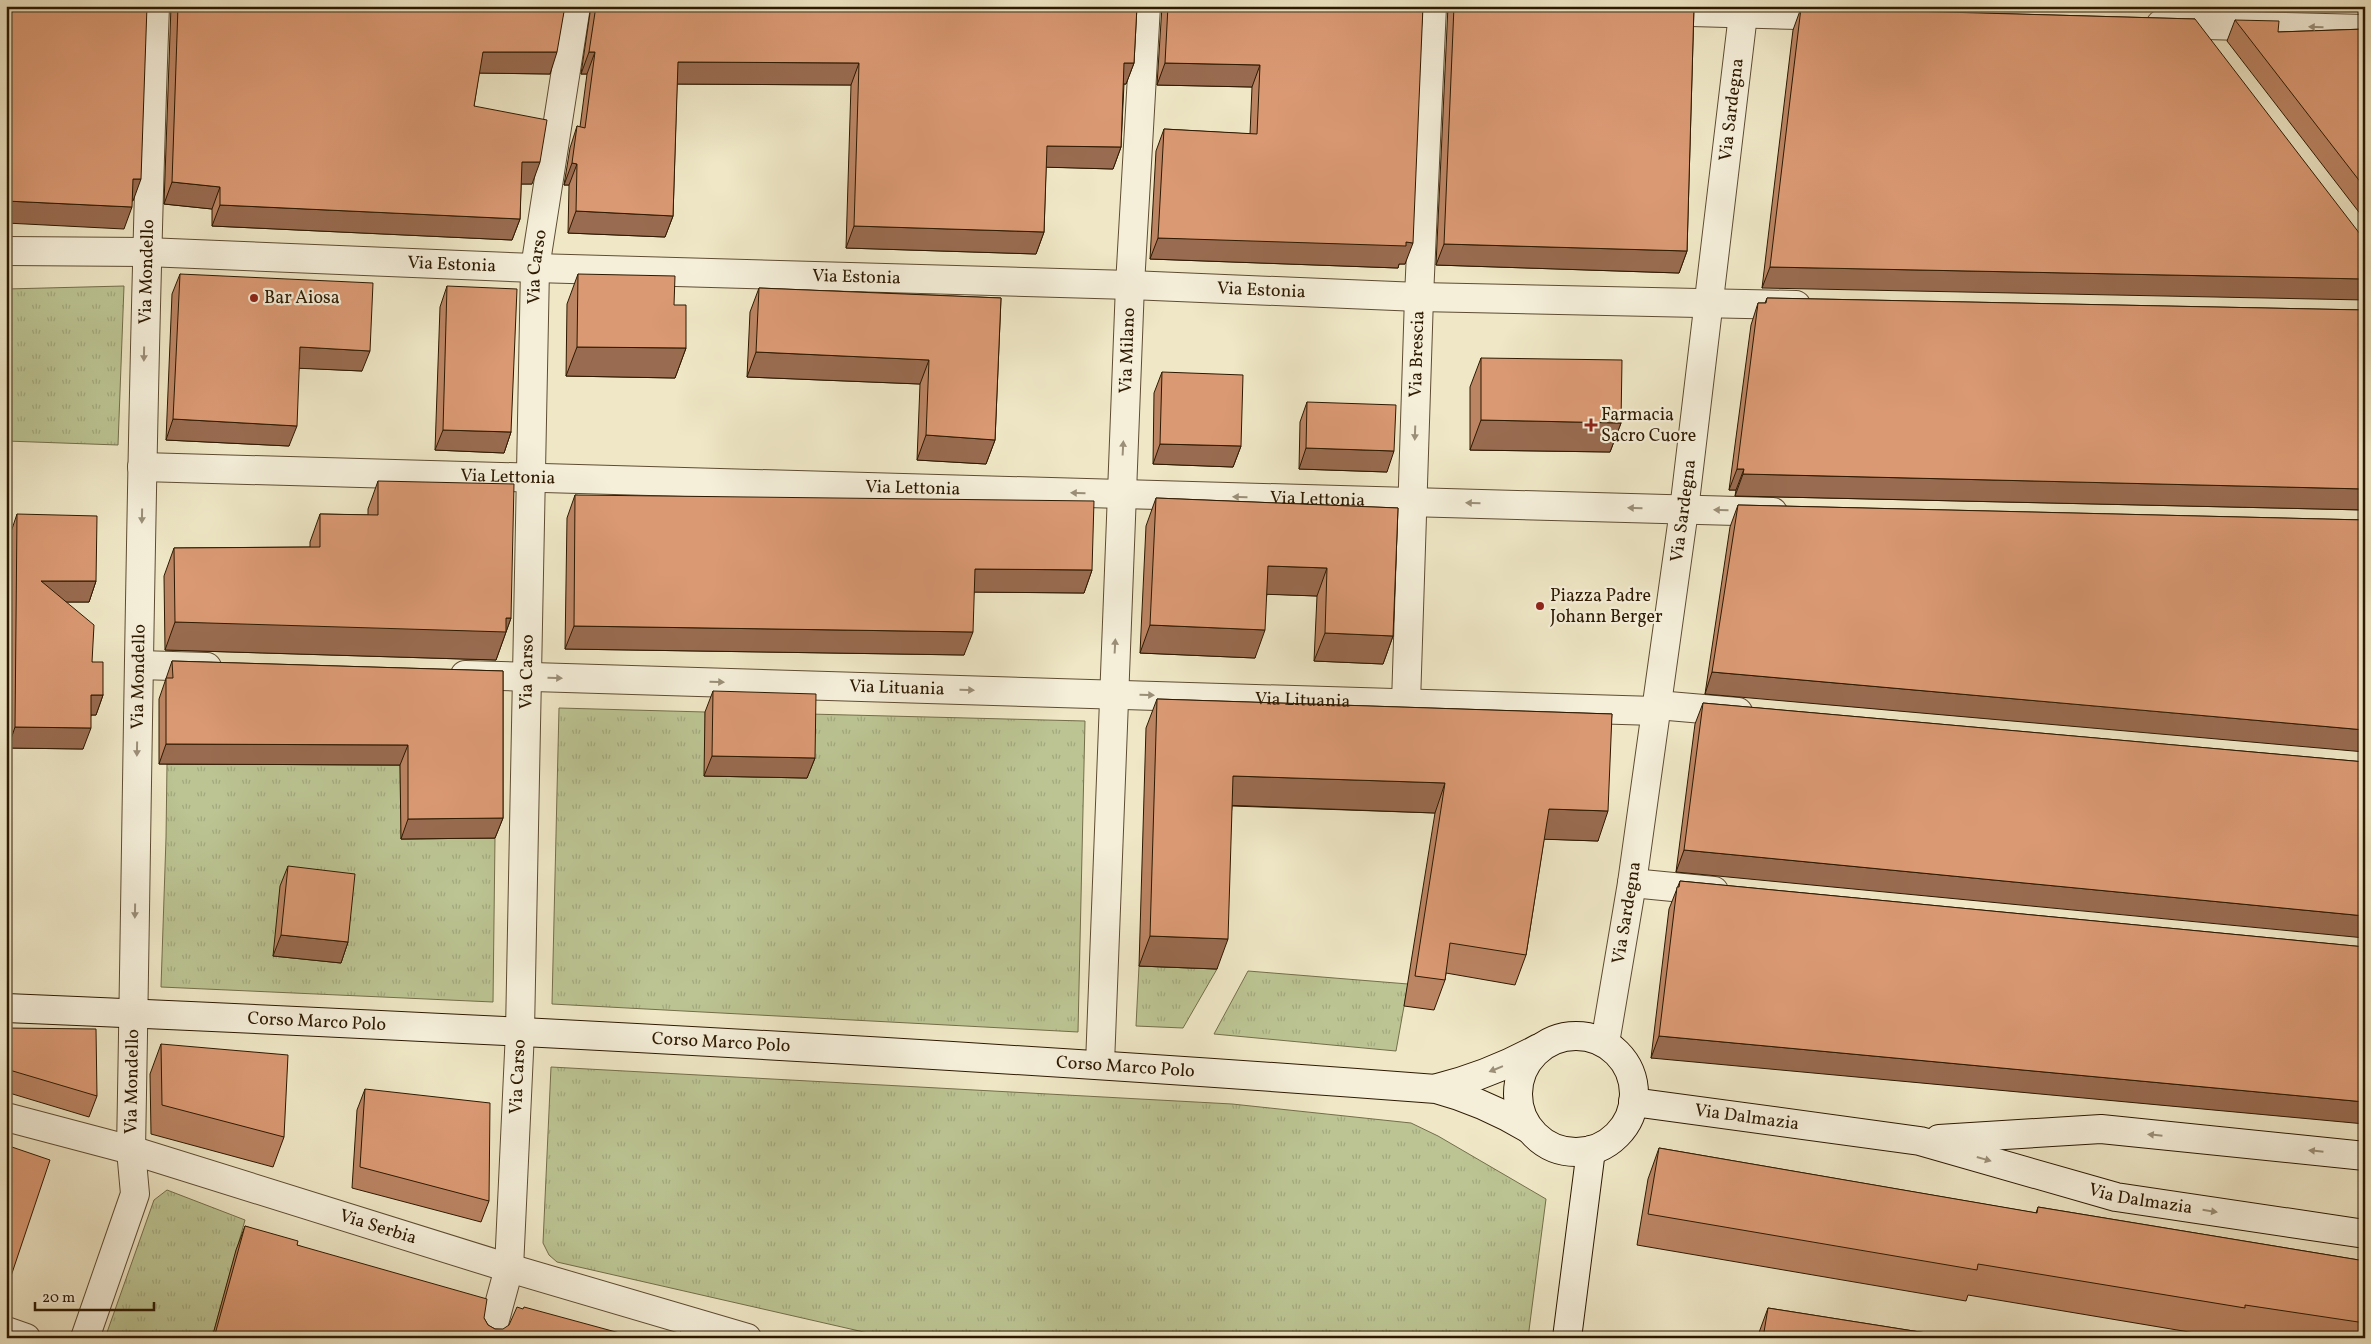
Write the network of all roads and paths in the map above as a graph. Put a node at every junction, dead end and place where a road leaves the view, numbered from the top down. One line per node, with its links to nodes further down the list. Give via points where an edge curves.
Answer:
1 (155, 6): 13 (street, Via Mondello)
2 (576, 6): 14 (street, Via Carso)
3 (1146, 6): 15 (street, Via Milano)
4 (1432, 6): 16 (street, Via Brescia)
5 (1627, 10): 6 (street)
6 (1743, 10): 7 (street); 17 (street, Via Sardegna)
7 (1861, 16)
8 (2136, 23): 9 (street)
9 (2196, 24): 10 (street, one-way to 9); 11 (street)
10 (2365, 28)
11 (2214, 48)
12 (6, 252): 13 (street, Via Estonia)
13 (146, 252): 14 (street, Via Estonia); 19 (street, Via Mondello, one-way to 19)
14 (535, 268): 15 (street, Via Estonia); 20 (street, Via Carso)
15 (1130, 285): 16 (street, Via Estonia); 21 (street, Via Milano, one-way to 15)
16 (1419, 297): 17 (street, Via Estonia); 22 (street, Via Brescia, one-way to 22)
17 (1708, 304): 18 (street, Via Estonia); 23 (street, Via Sardegna)
18 (1818, 306)
19 (142, 467): 20 (street, Via Lettonia); 25 (street, Via Mondello, one-way to 25)
20 (531, 478): 21 (street, Via Lettonia, one-way to 20); 28 (street, Via Carso)
21 (1122, 494): 22 (street, Via Lettonia, one-way to 21); 29 (street, Via Milano, one-way to 21)
22 (1413, 501): 23 (street, Via Lettonia, one-way to 22); 30 (street, Via Brescia)
23 (1684, 510): 24 (street, Via Lettonia, one-way to 23); 31 (street, Via Sardegna)
24 (1802, 512)
25 (139, 665): 26 (street); 36 (street, Via Mondello, one-way to 36)
26 (228, 668)
27 (437, 674): 28 (street, Via Lituania)
28 (527, 677): 29 (street, Via Lituania, one-way to 29); 37 (street, Via Carso)
29 (1113, 694): 30 (street, Via Lituania, one-way to 30); 40 (street, Via Milano)
30 (1406, 703): 31 (street, Via Lituania)
31 (1656, 708): 32 (street, Via Lituania); 33 (street, Via Sardegna)
32 (1765, 714)
33 (1632, 883): 34 (street); 38 (street, Via Sardegna)
34 (1741, 894)
35 (6, 1008): 36 (street, Corso Marco Polo)
36 (134, 1013): 37 (street, Corso Marco Polo); 46 (street, Via Mondello)
37 (520, 1031): 40 (street, Corso Marco Polo); 50 (street, Via Carso)
38 (1605, 1043): 39 (street, via 1583,1036 1561,1037); 42 (street, via 1622,1058 1632,1078)
39 (1540, 1048): 41 (street, one-way to 41, via 1472,1079); 44 (street, via 1525,1065 1518,1086 1520,1109)
40 (1100, 1064): 41 (street, Corso Marco Polo)
41 (1436, 1088): 44 (street, via 1479,1102)
42 (1634, 1102): 45 (street, Via Dalmazia); 47 (street, via 1626,1123 1611,1140)
43 (6, 1117): 46 (street, Via Serbia)
44 (1529, 1129): 47 (street, via 1547,1144 1568,1152)
45 (1920, 1141): 48 (street, Via Dalmazia, one-way to 45, via 2100,1129); 49 (street, Via Dalmazia, one-way to 49, via 2116,1197)
46 (130, 1150): 50 (street, Via Serbia); 53 (street, Via Mondello, via 135,1194)
47 (1591, 1150): 56 (street)
48 (2365, 1156)
49 (2365, 1234)
50 (509, 1268): 54 (street, Via Carso); 55 (street, Via Serbia)
51 (6, 1331): 52 (street)
52 (26, 1338)
53 (85, 1338)
54 (490, 1338)
55 (747, 1338)
56 (1567, 1338)

